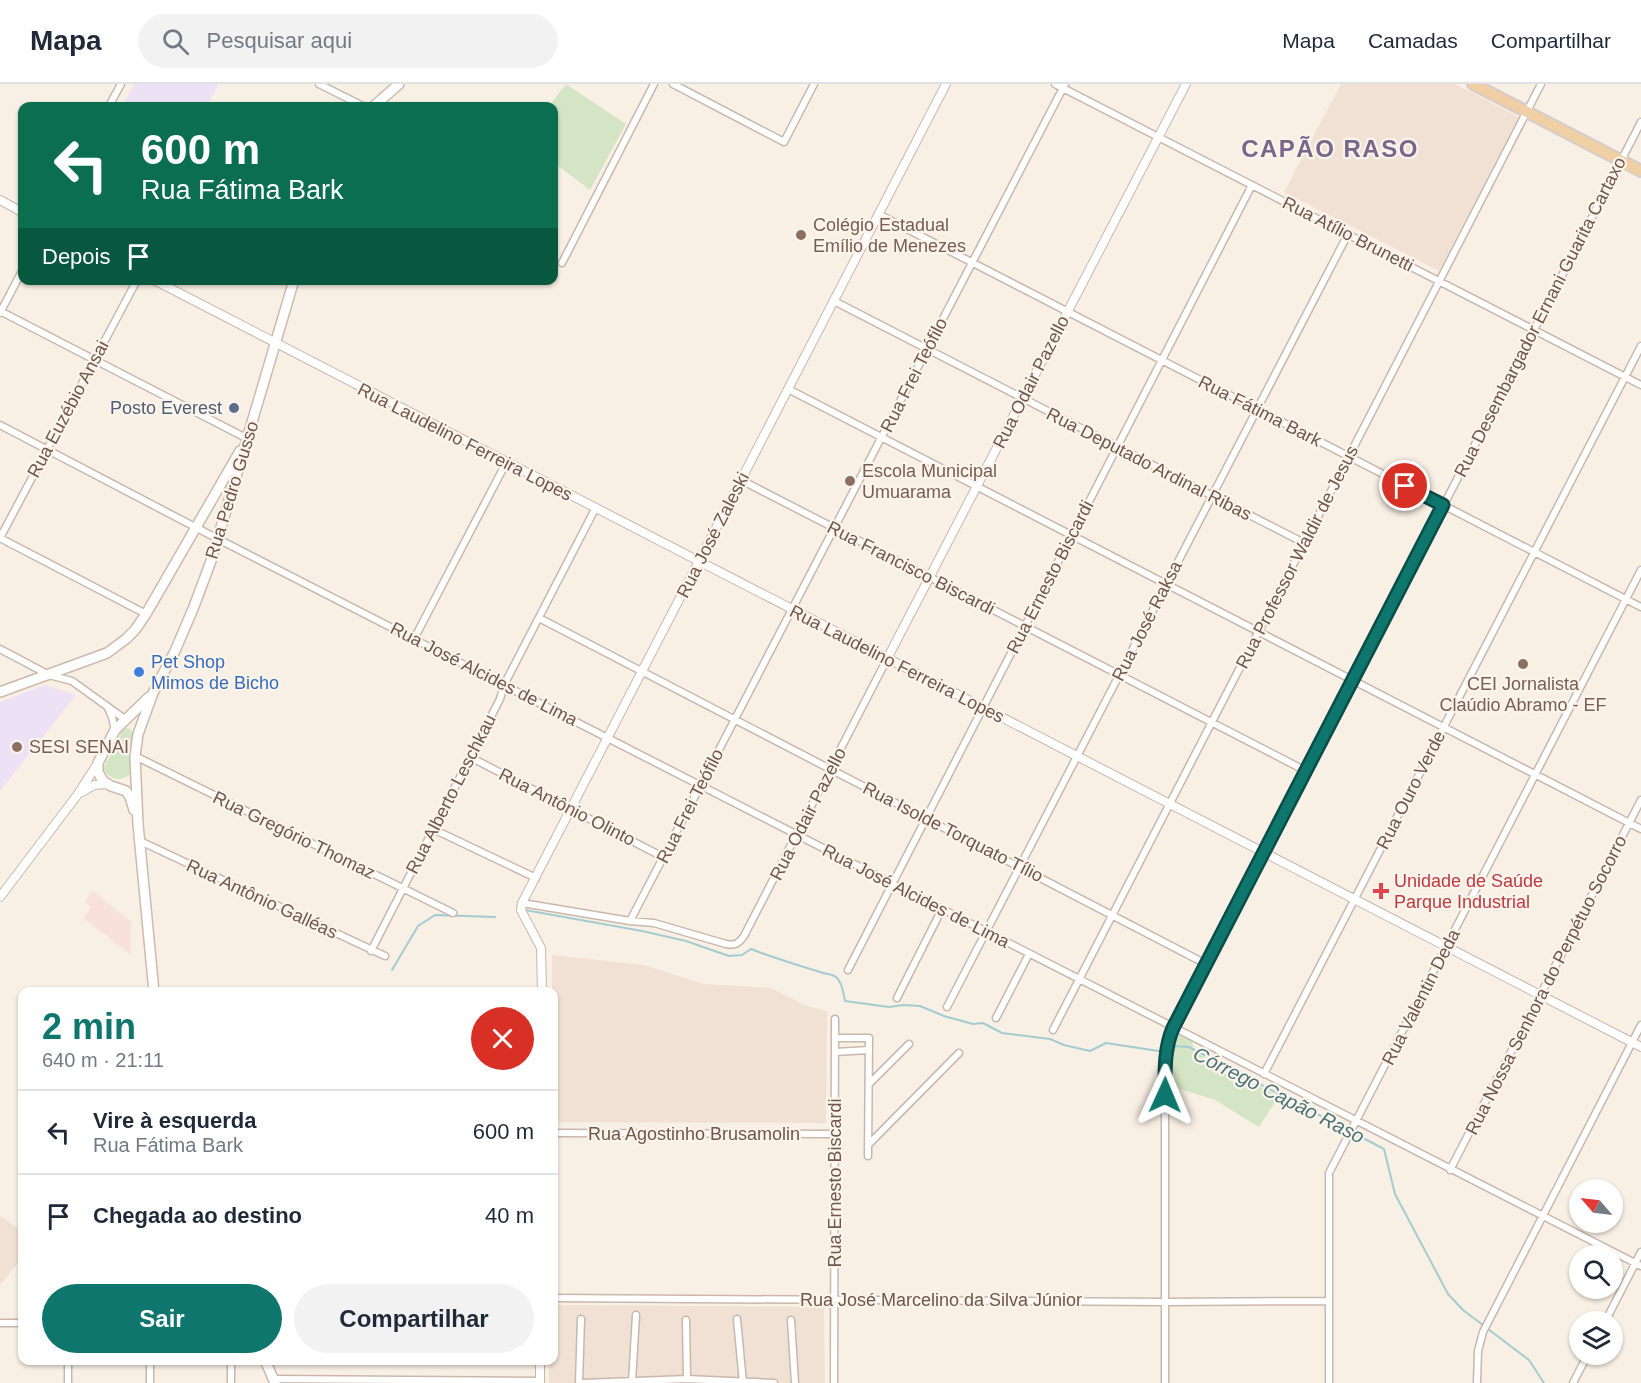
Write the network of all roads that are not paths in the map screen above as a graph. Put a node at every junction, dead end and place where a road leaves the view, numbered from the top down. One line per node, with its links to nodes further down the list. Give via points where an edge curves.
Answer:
1 (121, 84): 13 (street)
2 (320, 84): 14 (street)
3 (399, 84): 15 (main road)
4 (654, 84): 27 (street)
5 (673, 84): 6 (street, via 784,142)
6 (814, 84)
7 (946, 84): 24 (street, Rua José Zaleski)
8 (1055, 84): 12 (street, Rua Atílio Brunetti)
9 (1186, 84): 18 (street, Rua Odair Pazello)
10 (1473, 84): 16 (main road)
11 (1540, 84): 16 (street, Rua Professor Waldir de Jesus)
12 (1064, 86): 18 (street, Rua Atílio Brunetti); 26 (street, Rua Frei Teófilo)
13 (111, 102)
14 (355, 102)
15 (379, 102)
16 (1526, 112): 19 (main road); 29 (street, Rua Professor Waldir de Jesus)
17 (1641, 122): 19 (street, Rua Desembargador Ernani Guarita Cartaxo)
18 (1158, 137): 21 (street, Rua Atílio Brunetti); 35 (street, Rua Odair Pazello)
19 (1621, 160): 20 (main road); 36 (street, Rua Desembargador Ernani Guarita Cartaxo)
20 (1641, 171)
21 (1251, 185): 25 (street, Rua Atílio Brunetti); 41 (street, Rua Ernesto Biscardi)
22 (0, 200): 23 (street)
23 (18, 210)
24 (878, 214): 26 (street, Rua Fátima Bark); 33 (street, Rua José Zaleski)
25 (1348, 234): 29 (street, Rua Atílio Brunetti); 46 (street, Rua José Raksa)
26 (972, 262): 35 (street, Rua Fátima Bark); 39 (street, Rua Frei Teófilo)
27 (562, 263)
28 (18, 278): 34 (street)
29 (1439, 281): 36 (street, Rua Atílio Brunetti); 52 (street, Rua Professor Waldir de Jesus)
30 (134, 285): 40 (street, Rua Euzébio Ansai)
31 (163, 285): 37 (street, Rua Laudelino Ferreira Lopes)
32 (293, 285): 37 (main road, Rua Pedro Gusso)
33 (834, 301): 39 (street, Rua Deputado Ardinal Ribas); 44 (street, Rua José Zaleski)
34 (0, 312): 40 (street)
35 (1067, 312): 41 (street, Rua Fátima Bark); 45 (street, Rua Odair Pazello)
36 (1534, 330): 42 (street, Rua Atílio Brunetti); 57 (street, Rua Desembargador Ernani Guarita Cartaxo)
37 (275, 344): 49 (main road, Rua Pedro Gusso); 53 (street, Rua Laudelino Ferreira Lopes)
38 (1641, 346): 42 (street, Rua Ouro Verde)
39 (927, 349): 45 (street, Rua Deputado Ardinal Ribas); 48 (street, Rua Frei Teófilo)
40 (94, 360): 49 (street); 51 (street, Rua Euzébio Ansai)
41 (1161, 360): 46 (street, Rua Fátima Bark); 50 (street, Rua Ernesto Biscardi)
42 (1625, 376): 43 (street, Rua Atílio Brunetti); 65 (street, Rua Ouro Verde)
43 (1641, 385)
44 (788, 389): 48 (street); 54 (street, Rua José Zaleski)
45 (1022, 398): 50 (street, Rua Deputado Ardinal Ribas); 55 (street, Rua Odair Pazello)
46 (1257, 409): 52 (street, Rua Fátima Bark); 56 (street, Rua José Raksa)
47 (0, 425): 51 (street, Rua José Alcides de Lima)
48 (881, 437): 55 (street); 60 (street, Rua Frei Teófilo)
49 (248, 439): 59 (main road); 63 (main road, Rua Pedro Gusso)
50 (1117, 447): 56 (street, Rua Deputado Ardinal Ribas); 61 (street, Rua Ernesto Biscardi)
51 (47, 449): 59 (street, Rua José Alcides de Lima); 62 (street, Rua Euzébio Ansai)
52 (1349, 457): 57 (street, Rua Fátima Bark); 64 (street, Rua Professor Waldir de Jesus)
53 (506, 463): 58 (street, Rua Laudelino Ferreira Lopes); 77 (street)
54 (741, 480): 60 (street, Rua Francisco Biscardi); 66 (street, Rua José Zaleski)
55 (977, 486): 61 (street); 68 (street, Rua Odair Pazello)
56 (1212, 496): 64 (street, Rua Deputado Ardinal Ribas); 69 (street, Rua José Raksa)
57 (1443, 505): 65 (street, Rua Fátima Bark); 83 (street, Rua Desembargador Ernani Guarita Cartaxo)
58 (595, 509): 66 (street, Rua Laudelino Ferreira Lopes); 74 (street, Rua Alberto Leschkau)
59 (196, 527): 63 (street, Rua José Alcides de Lima); 73 (main road)
60 (834, 528): 68 (street, Rua Francisco Biscardi); 72 (street, Rua Frei Teófilo)
61 (1072, 535): 69 (street); 75 (street, Rua Ernesto Biscardi)
62 (0, 538): 73 (street)
63 (218, 539): 77 (street, Rua José Alcides de Lima); 86 (main road, Rua Pedro Gusso, via 193,609)
64 (1304, 543): 76 (street, Rua Professor Waldir de Jesus)
65 (1534, 552): 70 (street, Rua Fátima Bark); 92 (street, Rua Ouro Verde)
66 (699, 562): 72 (street, Rua Laudelino Ferreira Lopes); 80 (street, Rua José Zaleski)
67 (1641, 570): 70 (street, Rua Valentin Deda)
68 (930, 578): 75 (street, Rua Francisco Biscardi); 79 (street, Rua Odair Pazello)
69 (1166, 584): 76 (street); 82 (street, Rua José Raksa)
70 (1626, 599): 71 (street, Rua Fátima Bark); 102 (street, Rua Valentin Deda)
71 (1641, 607)
72 (792, 610): 79 (street, Rua Laudelino Ferreira Lopes); 89 (street, Rua Frei Teófilo)
73 (146, 614): 81 (main road, via 117,647)
74 (539, 618): 80 (street, Rua Isolde Torquato Tílio); 84 (street, Rua Alberto Leschkau)
75 (1024, 626): 82 (street, Rua Francisco Biscardi); 88 (street, Rua Ernesto Biscardi)
76 (1259, 631): 83 (street); 91 (street, Rua Professor Waldir de Jesus)
77 (414, 639): 84 (street, Rua José Alcides de Lima)
78 (0, 649): 81 (street)
79 (887, 659): 88 (street, Rua Laudelino Ferreira Lopes); 100 (street, Rua Odair Pazello)
80 (642, 671): 89 (street, Rua Isolde Torquato Tílio); 95 (street, Rua José Zaleski)
81 (49, 675): 85 (main road); 87 (street, via 72,681)
82 (1119, 675): 91 (street, Rua Francisco Biscardi); 98 (street, Rua José Raksa)
83 (1353, 680): 92 (street); 101 (street, Rua Desembargador Ernani Guarita Cartaxo)
84 (504, 685): 95 (street, Rua José Alcides de Lima); 97 (street, Rua Alberto Leschkau)
85 (0, 692)
86 (153, 693): 90 (main road, Rua Pedro Gusso); 93 (main road, Rua Pedro Gusso)
87 (106, 705): 90 (street); 94 (street)
88 (982, 708): 98 (street, Rua Laudelino Ferreira Lopes); 111 (street, Rua Ernesto Biscardi)
89 (735, 719): 100 (street, Rua Isolde Torquato Tílio); 105 (street, Rua Frei Teófilo)
90 (126, 720): 93 (main road, via 135,721); 94 (main road, Rua Pedro Gusso)
91 (1212, 723): 101 (street, Rua Francisco Biscardi); 109 (street, Rua Professor Waldir de Jesus)
92 (1444, 727): 102 (street); 125 (street, Rua Ouro Verde)
93 (140, 728): 96 (main road, Rua Pedro Gusso)
94 (115, 730): 99 (main road, Rua Pedro Gusso)
95 (608, 738): 105 (street, Rua José Alcides de Lima); 110 (street, Rua José Zaleski)
96 (135, 756): 103 (main road, Rua Pedro Gusso); 123 (street, Rua Gregório Thomaz)
97 (470, 757): 110 (street, Rua Antônio Olinto); 114 (street, Rua Alberto Leschkau)
98 (1077, 757): 109 (street, Rua Laudelino Ferreira Lopes); 120 (street, Rua José Raksa)
99 (98, 763): 104 (main road, via 100,777); 107 (street)
100 (831, 769): 111 (street, Rua Isolde Torquato Tílio); 116 (street, Rua Odair Pazello)
101 (1306, 771): 118 (street, Rua Desembargador Ernani Guarita Cartaxo)
102 (1535, 774): 112 (street); 132 (street, Rua Valentin Deda)
103 (136, 780): 106 (main road); 113 (main road, Rua Pedro Gusso)
104 (108, 784): 106 (main road); 107 (street, via 94,785)
105 (700, 786): 116 (street, Rua José Alcides de Lima); 119 (street, Rua Frei Teófilo)
106 (119, 788): 113 (main road, Rua Pedro Gusso, via 129,794)
107 (78, 794): 124 (street)
108 (1641, 800): 112 (street, Rua Nossa Senhora do Perpétuo Socorro)
109 (1169, 804): 118 (street, Rua Laudelino Ferreira Lopes); 129 (street, Rua Professor Waldir de Jesus)
110 (571, 809): 119 (street, Rua Antônio Olinto); 121 (street, Rua José Zaleski)
111 (926, 818): 120 (street, Rua Isolde Torquato Tílio); 122 (street, Rua Ernesto Biscardi)
112 (1629, 822): 115 (street); 141 (street, Rua Nossa Senhora do Perpétuo Socorro)
113 (138, 824): 117 (main road, Rua Pedro Gusso)
114 (434, 829): 121 (street); 123 (street, Rua Alberto Leschkau)
115 (1641, 829)
116 (797, 835): 122 (street, Rua José Alcides de Lima); 130 (street, Rua Odair Pazello, via 737,943)
117 (140, 841): 133 (street, Rua Antônio Galléas); 139 (main road, Rua Pedro Gusso)
118 (1264, 853): 125 (street, Rua Laudelino Ferreira Lopes); 136 (street, Rua Desembargador Ernani Guarita Cartaxo)
119 (663, 856): 130 (street, Rua Frei Teófilo)
120 (1020, 867): 129 (street, Rua Isolde Torquato Tílio); 131 (street, Rua José Raksa)
121 (536, 878): 126 (street, Rua José Zaleski)
122 (892, 884): 127 (street, Rua José Alcides de Lima); 137 (street, Rua Ernesto Biscardi)
123 (403, 889): 128 (street, Rua Gregório Thomaz); 133 (street, Rua Alberto Leschkau)
124 (0, 897)
125 (1354, 899): 132 (street, Rua Laudelino Ferreira Lopes); 156 (street, Rua Ouro Verde)
126 (522, 903): 130 (street); 140 (street, via 521,910 540,948)
127 (942, 909): 131 (street, Rua José Alcides de Lima); 142 (street)
128 (453, 913)
129 (1113, 915): 136 (street, Rua Isolde Torquato Tílio); 138 (street, Rua Professor Waldir de Jesus)
130 (630, 921)
131 (986, 932): 134 (street, Rua José Alcides de Lima); 143 (street, Rua José Raksa)
132 (1446, 947): 141 (street, Rua Laudelino Ferreira Lopes); 158 (street, Rua Valentin Deda)
133 (371, 951): 135 (street, Rua Antônio Galléas)
134 (1029, 954): 138 (street, Rua José Alcides de Lima); 144 (street)
135 (385, 956)
136 (1206, 964): 147 (street, Rua Desembargador Ernani Guarita Cartaxo)
137 (848, 970)
138 (1079, 980): 147 (street, Rua José Alcides de Lima); 148 (street, Rua Professor Waldir de Jesus)
139 (154, 987)
140 (542, 987)
141 (1540, 995): 150 (street, Rua Laudelino Ferreira Lopes); 163 (street, Rua Nossa Senhora do Perpétuo Socorro)
142 (897, 998)
143 (947, 1007)
144 (996, 1018)
145 (835, 1019): 149 (street, Rua Ernesto Biscardi)
146 (1641, 1025): 150 (street)
147 (1173, 1028): 156 (street, Rua José Alcides de Lima); 170 (street, Rua Desembargador Ernani Guarita Cartaxo, via 1165,1060)
148 (1053, 1030)
149 (835, 1038): 153 (street, via 869,1038); 154 (street, Rua Ernesto Biscardi)
150 (1632, 1042): 152 (street, Rua Laudelino Ferreira Lopes); 164 (street)
151 (909, 1044): 157 (street)
152 (1641, 1047)
153 (869, 1050): 154 (street); 157 (street)
154 (835, 1052): 160 (street, Rua Ernesto Biscardi)
155 (959, 1053): 161 (street)
156 (1264, 1074): 158 (street, Rua José Alcides de Lima)
157 (869, 1084): 161 (street)
158 (1355, 1124): 163 (street, Rua José Alcides de Lima); 169 (street, Rua Valentin Deda, via 1329,1173)
159 (558, 1133): 160 (street, Rua Agostinho Brusamolin)
160 (835, 1134): 168 (street, Rua Ernesto Biscardi)
161 (868, 1144): 162 (street)
162 (868, 1156)
163 (1450, 1170): 164 (street, Rua José Alcides de Lima)
164 (1542, 1216): 166 (street, Rua José Alcides de Lima); 199 (street, via 1483,1332 1478,1351)
165 (1641, 1252): 166 (street)
166 (1638, 1265): 171 (street)
167 (558, 1298): 168 (street, Rua José Marcelino da Silva Júnior)
168 (834, 1299): 170 (street, Rua José Marcelino da Silva Júnior); 196 (street, Rua Ernesto Biscardi)
169 (1329, 1301): 170 (street, Rua José Marcelino da Silva Júnior); 198 (street, Rua Valentin Deda)
170 (1164, 1302): 197 (street, Rua Desembargador Ernani Guarita Cartaxo)
171 (1611, 1311)
172 (636, 1315): 188 (street)
173 (581, 1319): 193 (street)
174 (737, 1319): 189 (street)
175 (686, 1320): 185 (street)
176 (791, 1320): 195 (street)
177 (0, 1323): 178 (street)
178 (18, 1323)
179 (68, 1365): 190 (street)
180 (150, 1365): 191 (street)
181 (231, 1365): 192 (street)
182 (267, 1365): 186 (main road)
183 (540, 1365): 187 (street)
184 (1583, 1365): 200 (street)
185 (687, 1378): 188 (street); 189 (street)
186 (274, 1381): 187 (street)
187 (540, 1382)
188 (632, 1382): 193 (street)
189 (742, 1382): 194 (street)
190 (68, 1383)
191 (150, 1383)
192 (231, 1383)
193 (581, 1383)
194 (774, 1383)
195 (795, 1383)
196 (834, 1383)
197 (1164, 1383)
198 (1329, 1383)
199 (1478, 1383)
200 (1574, 1383)

